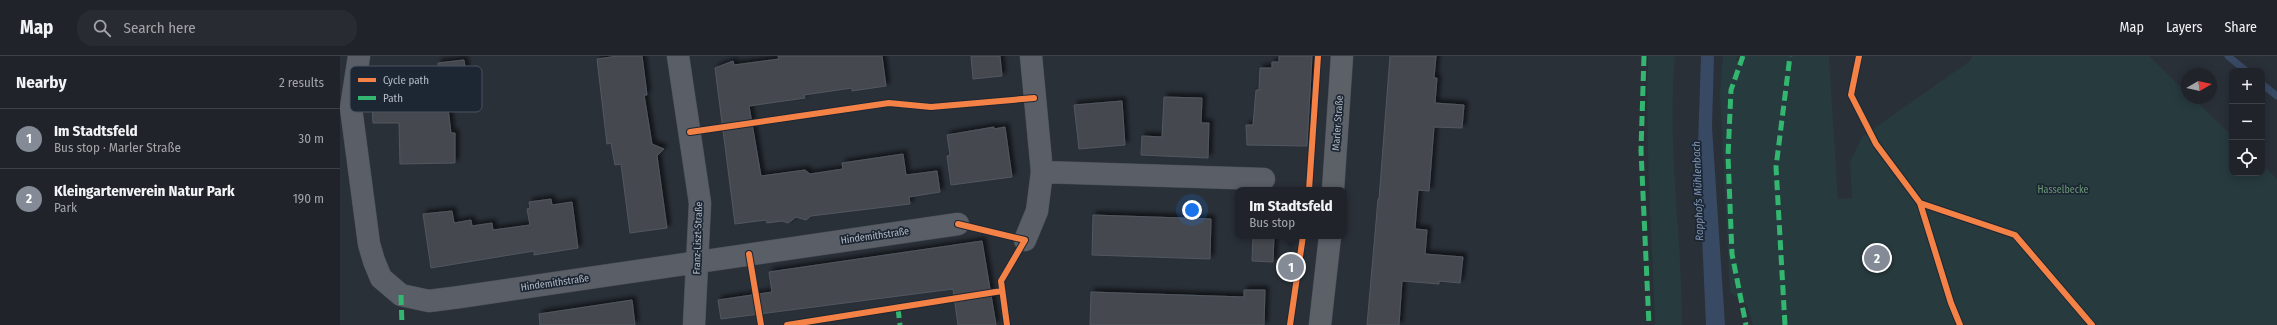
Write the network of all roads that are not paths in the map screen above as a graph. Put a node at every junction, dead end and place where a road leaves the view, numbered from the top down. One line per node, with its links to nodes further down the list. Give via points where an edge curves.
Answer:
1 (359, 56): 5 (street, Hindemithstraße)
2 (678, 56): 13 (street, Franz-Liszt-Straße, via 700,203)
3 (1031, 56): 7 (street)
4 (1342, 56): 9 (main road, Marler Straße)
5 (357, 66)
6 (352, 112): 13 (street, Hindemithstraße, via 369,244 381,278 401,295 429,301)
7 (1042, 172): 8 (street); 12 (street, via 1037,211)
8 (1264, 179)
9 (1333, 187)
10 (958, 224): 13 (street, Hindemithstraße)
11 (1330, 239): 15 (main road)
12 (1025, 240)
13 (697, 262): 14 (street, Franz-Liszt-Straße)
14 (694, 325)
15 (1320, 325)

